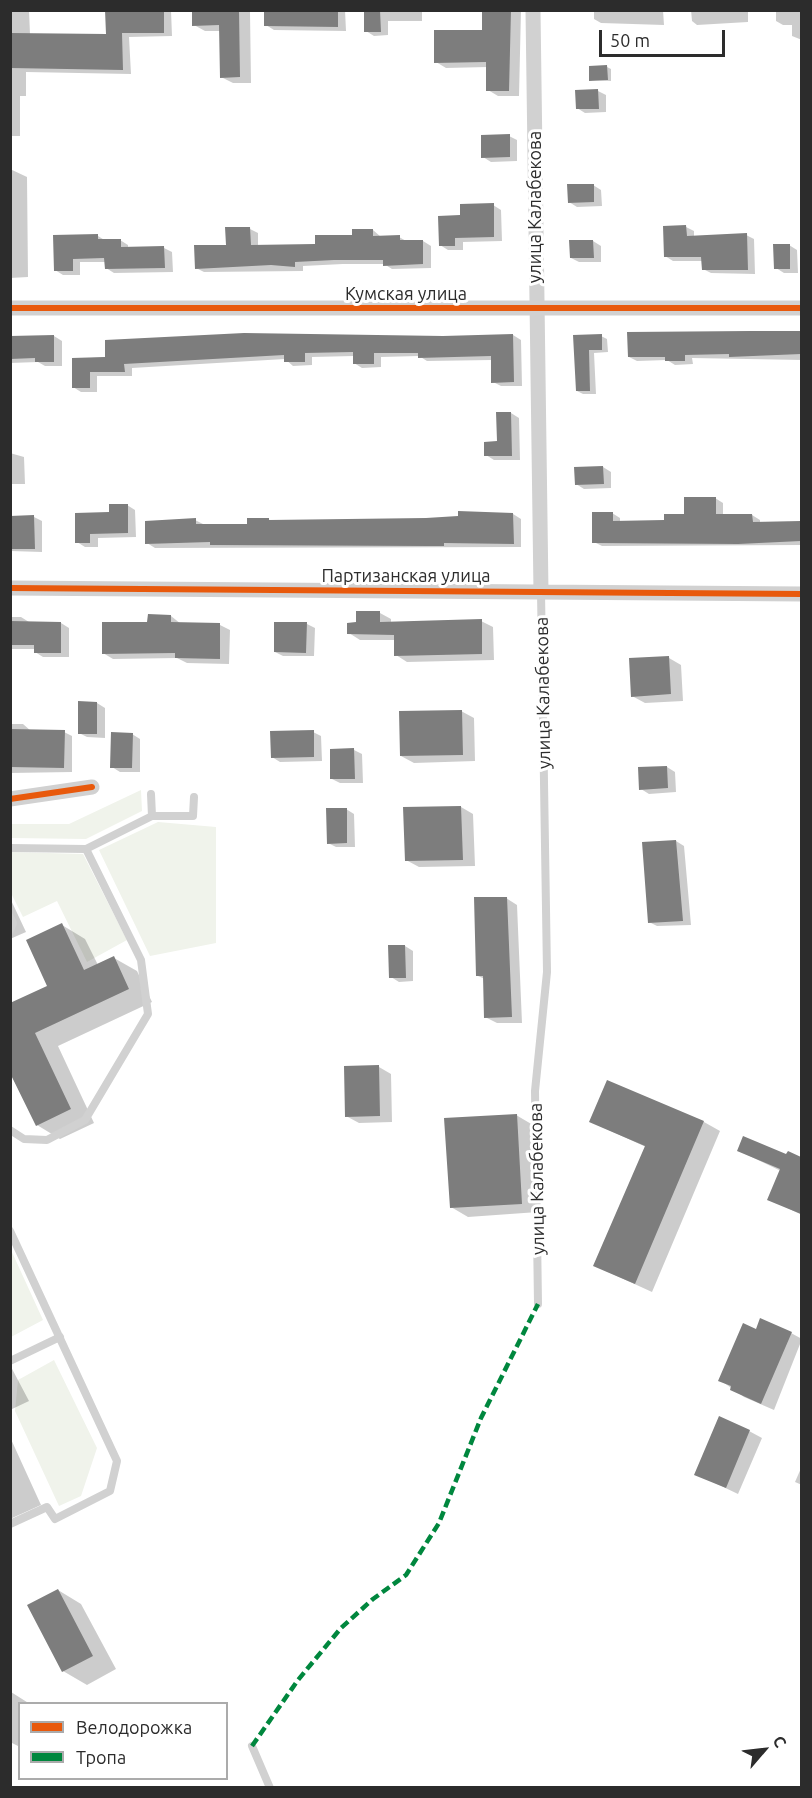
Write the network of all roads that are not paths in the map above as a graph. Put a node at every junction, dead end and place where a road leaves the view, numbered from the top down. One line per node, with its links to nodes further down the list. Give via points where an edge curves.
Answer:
1 (534, 10): 4 (street, улица Калабекова)
2 (10, 308): 4 (street, Кумская улица)
3 (801, 308): 4 (street, Кумская улица)
4 (536, 310): 6 (street, улица Калабекова)
5 (10, 588): 6 (street, Партизанская улица)
6 (541, 592): 7 (street, Партизанская улица); 17 (lane, улица Калабекова, via 547,972 536,1091)
7 (801, 594)
8 (92, 787): 11 (street)
9 (151, 794): 12 (lane)
10 (194, 797): 12 (lane, via 193,816)
11 (10, 799)
12 (152, 816): 14 (lane)
13 (10, 848): 14 (lane)
14 (86, 849): 15 (lane, via 141,960 148,1014 85,1120 47,1140 24,1139)
15 (10, 1130)
16 (10, 1231): 18 (lane)
17 (538, 1304)
18 (60, 1337): 19 (lane); 20 (lane, via 117,1461 110,1491 55,1519 47,1507)
19 (10, 1361)
20 (10, 1524)
21 (252, 1746): 22 (lane)
22 (270, 1788)

